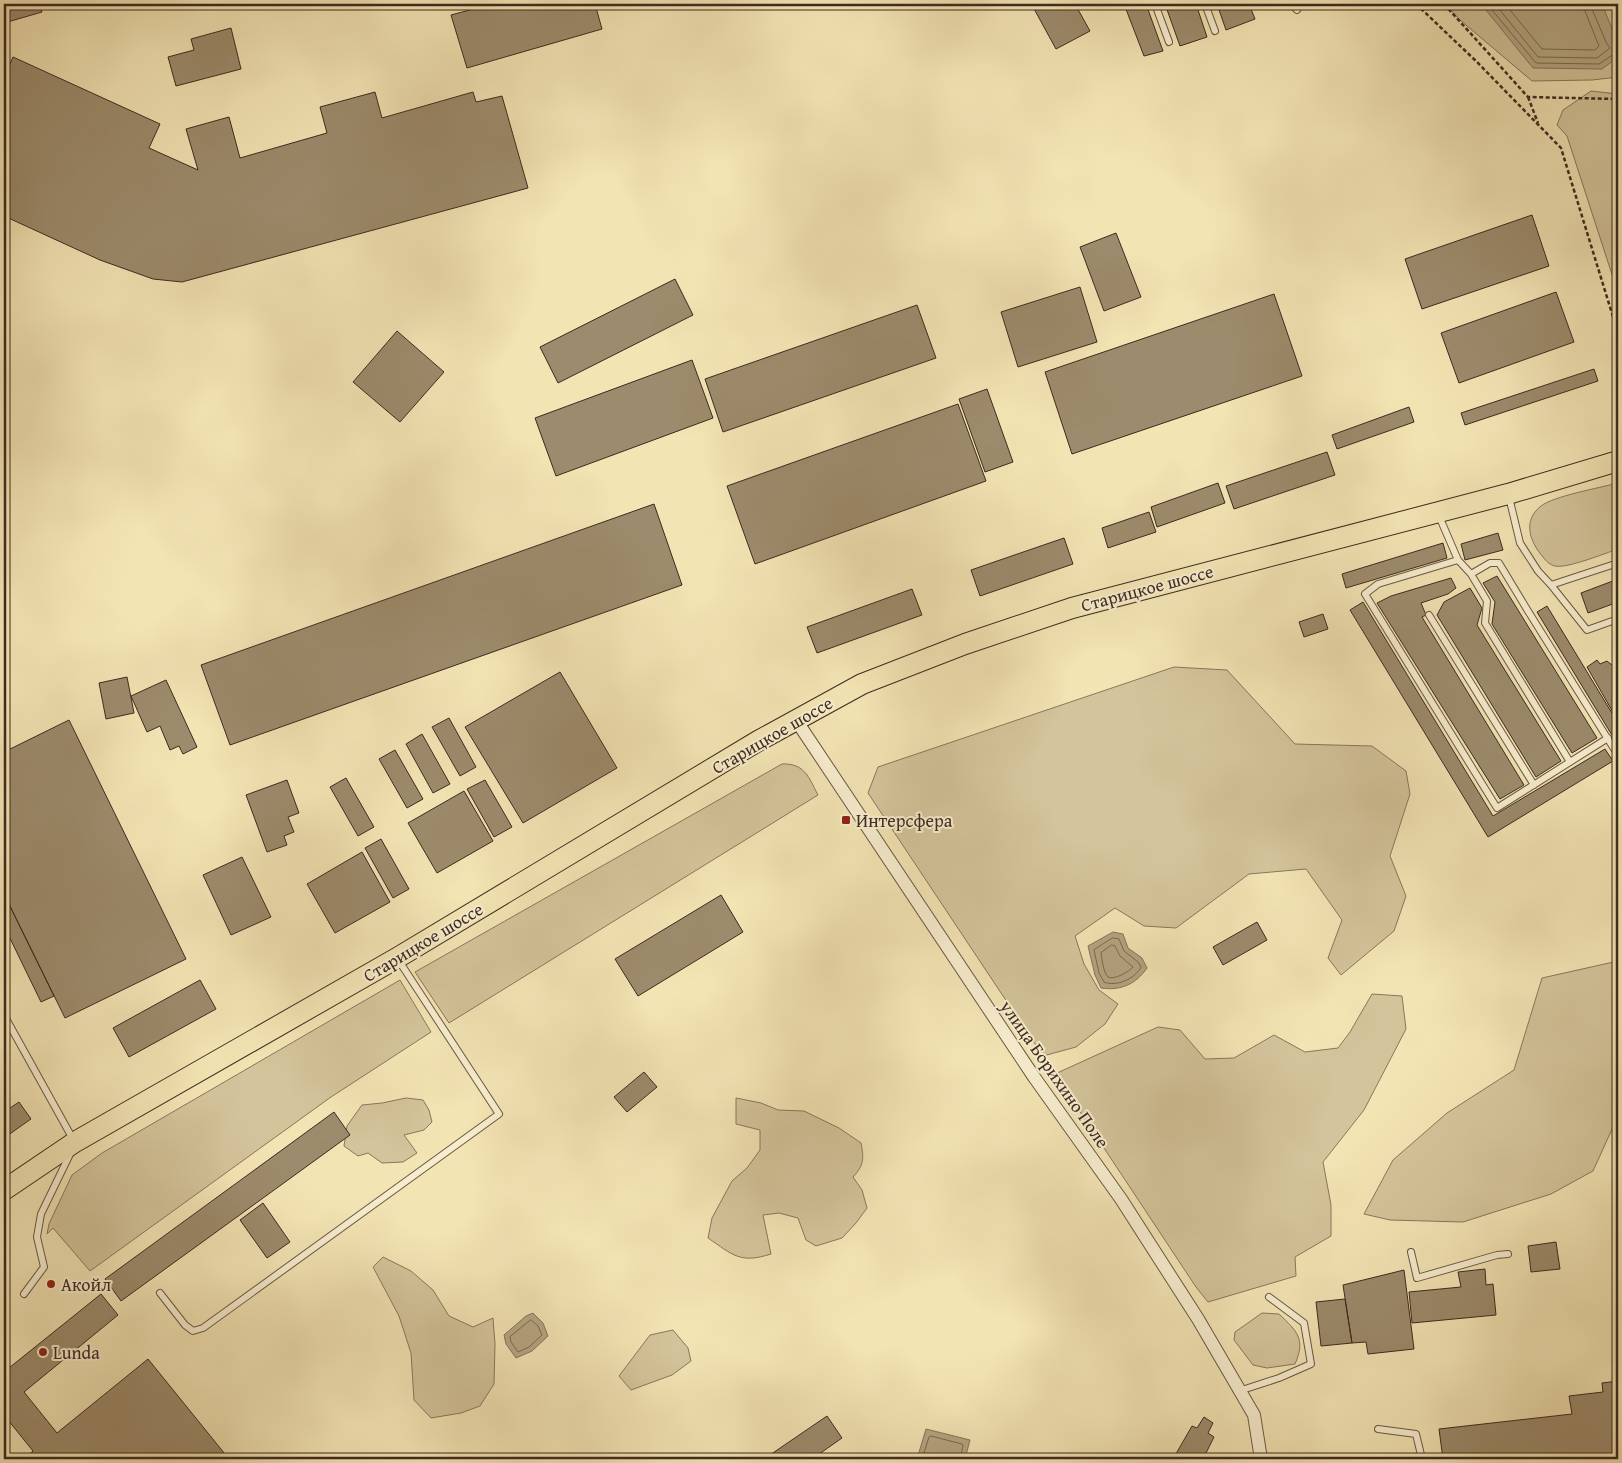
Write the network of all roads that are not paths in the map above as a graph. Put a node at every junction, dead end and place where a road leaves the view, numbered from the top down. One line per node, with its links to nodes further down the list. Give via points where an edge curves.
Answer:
1 (1155, 4): 6 (lane)
2 (1205, 4): 5 (lane)
3 (1291, 4): 4 (lane)
4 (1297, 10)
5 (1215, 31)
6 (1169, 42)
7 (1618, 461): 8 (main road, Старицкое шоссе)
8 (1508, 494): 9 (main road, Старицкое шоссе); 13 (lane, via 1520,543)
9 (1437, 512): 10 (lane); 16 (main road, Старицкое шоссе, via 1072,608 965,644 862,684)
10 (1458, 560): 12 (lane); 20 (lane, via 1378,584 1365,594 1497,808)
11 (1618, 563): 13 (lane)
12 (1471, 574): 17 (lane, via 1490,562 1499,563); 19 (lane, via 1487,601 1485,623)
13 (1551, 585): 15 (lane, via 1587,630)
14 (1429, 615): 20 (lane)
15 (1618, 618)
16 (796, 720): 21 (main road, Старицкое шоссе); 30 (street, улица Борихино Поле, via 1034,1077 1121,1199 1198,1319)
17 (1608, 738): 18 (lane); 19 (lane)
18 (1616, 752)
19 (1570, 762): 20 (lane)
20 (1534, 785)
21 (397, 958): 23 (main road, Старицкое шоссе); 27 (lane, via 499,1114 204,1328 193,1331 185,1325)
22 (4, 1015): 23 (lane)
23 (75, 1142): 24 (main road, Старицкое шоссе); 28 (lane, via 41,1214 36,1237 44,1267)
24 (4, 1190)
25 (1410, 1252): 26 (lane, via 1417,1278)
26 (1508, 1254)
27 (160, 1293)
28 (24, 1294)
29 (1269, 1297): 30 (lane, via 1304,1323 1311,1364)
30 (1239, 1391): 32 (street, улица Борихино Поле, via 1254,1415)
31 (1378, 1429): 33 (lane, via 1416,1434)
32 (1261, 1459)
33 (1422, 1459)

